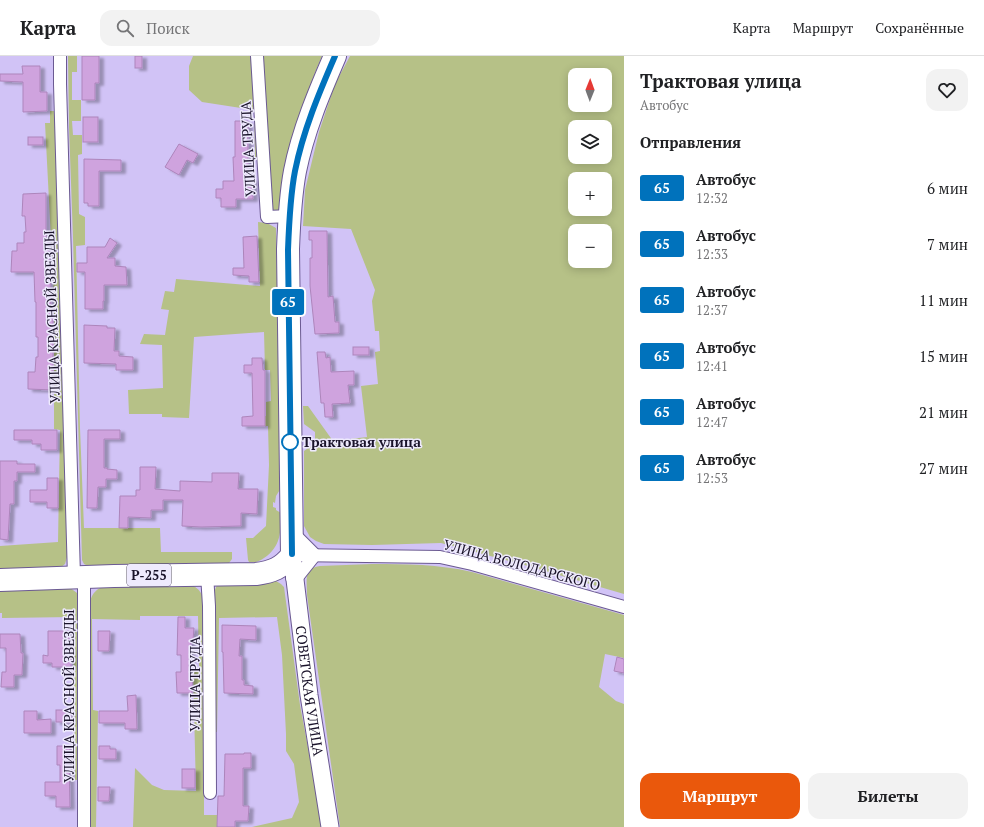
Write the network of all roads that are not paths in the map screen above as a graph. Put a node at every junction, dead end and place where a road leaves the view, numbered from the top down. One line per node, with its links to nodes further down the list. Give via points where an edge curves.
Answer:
1 (60, 56): 10 (street, УЛИЦА КРАСНОЙ ЗВЕЗДЫ)
2 (257, 56): 4 (street, УЛИЦА ТРУДА, via 267,217)
3 (335, 56): 4 (highway, via 302,141 295,171)
4 (290, 216): 5 (highway, via 288,265)
5 (292, 532): 6 (highway); 7 (street)
6 (292, 554): 7 (street, УЛИЦА ВОЛОДАРСКОГО); 8 (highway, Р-255, via 285,564); 12 (street, СОВЕТСКАЯ УЛИЦА)
7 (314, 555): 12 (street); 13 (street, УЛИЦА ВОЛОДАРСКОГО, via 440,557)
8 (276, 569): 9 (highway, Р-255, via 256,574); 12 (street)
9 (207, 574): 10 (highway, Р-255); 14 (street, УЛИЦА ТРУДА)
10 (79, 578): 11 (highway, Р-255); 15 (street, УЛИЦА КРАСНОЙ ЗВЕЗДЫ)
11 (0, 580)
12 (294, 580): 16 (street, СОВЕТСКАЯ УЛИЦА)
13 (624, 607)
14 (210, 793)
15 (84, 821)
16 (330, 827)

